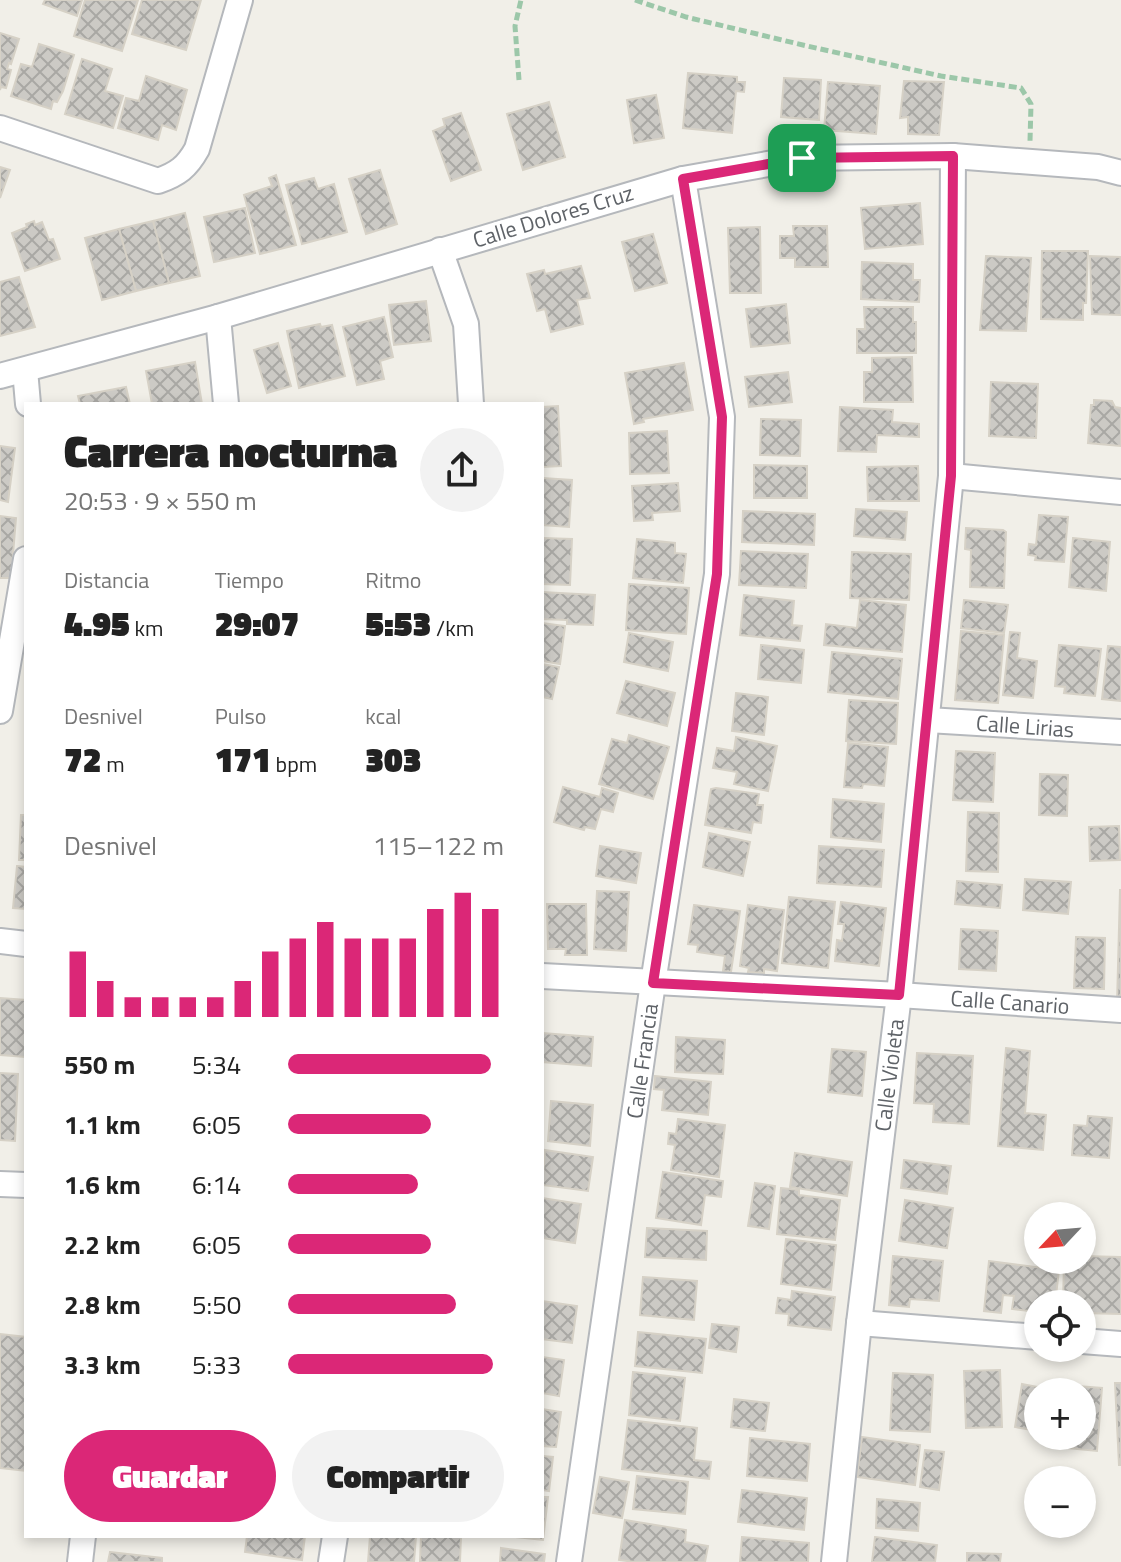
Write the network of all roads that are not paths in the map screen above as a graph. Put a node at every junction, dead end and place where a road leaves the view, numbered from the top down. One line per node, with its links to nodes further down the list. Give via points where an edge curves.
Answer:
1 (240, 0): 2 (street, via 197,149 177,174 158,181)
2 (0, 128)
3 (953, 156): 4 (street, Calle Dolores Cruz); 5 (street, Calle Dolores Cruz, via 802,158); 13 (street, Calle Violeta)
4 (1121, 173)
5 (683, 179): 6 (street, Calle Dolores Cruz); 22 (street, Calle Francia, via 722,417 717,574)
6 (440, 250): 7 (street, Calle Dolores Cruz); 12 (street, via 466,324)
7 (218, 317): 8 (street, Calle Dolores Cruz); 11 (street)
8 (25, 370): 9 (street, Calle Dolores Cruz); 10 (street)
9 (0, 376)
10 (28, 402)
11 (226, 402)
12 (471, 402)
13 (951, 476): 14 (street); 17 (street, Calle Violeta)
14 (1121, 492)
15 (24, 571): 16 (street)
16 (0, 710)
17 (928, 720): 18 (street, Calle Lirias); 23 (street, Calle Violeta)
18 (1121, 732)
19 (0, 941): 20 (street)
20 (24, 944)
21 (544, 976): 22 (street, Calle Canario)
22 (653, 983): 23 (street, Calle Canario); 35 (street, Calle Francia)
23 (899, 995): 24 (street, Calle Canario); 27 (street, Calle Violeta)
24 (1121, 1010)
25 (0, 1184): 26 (street)
26 (24, 1185)
27 (859, 1323): 28 (street); 36 (street, Calle Violeta)
28 (1024, 1336)
29 (1096, 1342): 30 (street)
30 (1121, 1344)
31 (83, 1538): 33 (street)
32 (335, 1538): 34 (street)
33 (80, 1562)
34 (331, 1562)
35 (569, 1562)
36 (834, 1562)

